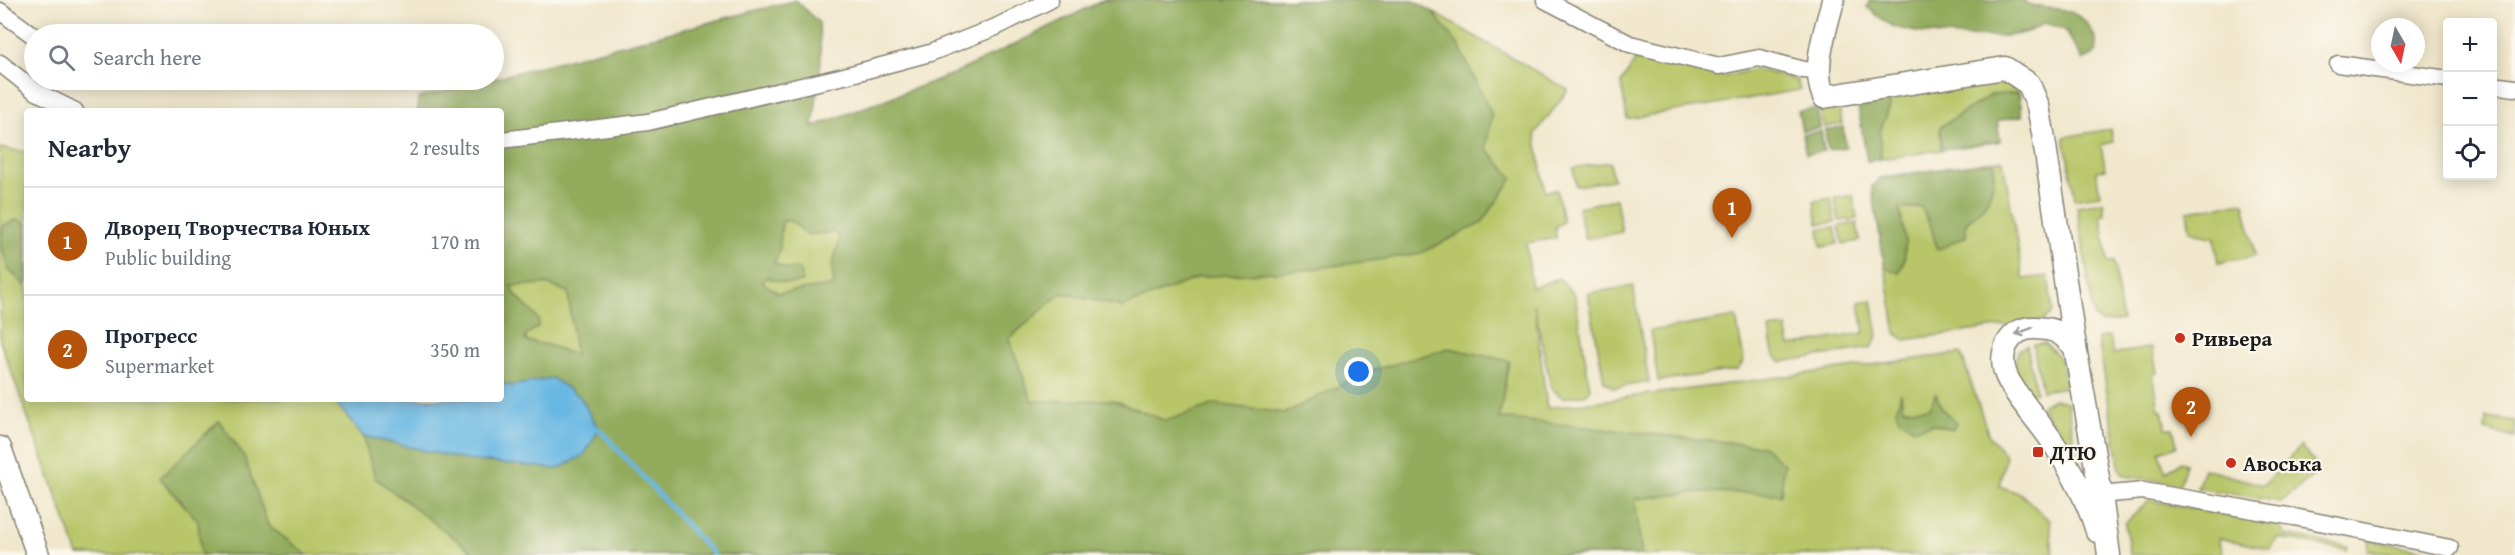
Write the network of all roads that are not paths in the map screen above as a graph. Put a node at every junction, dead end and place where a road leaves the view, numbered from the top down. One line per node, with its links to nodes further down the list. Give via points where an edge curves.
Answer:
1 (1050, 0): 15 (street, via 930,53 844,76 648,122)
2 (1545, 0): 8 (street, via 1630,44 1719,66 1759,58)
3 (1833, 0): 8 (street)
4 (0, 11): 5 (street)
5 (24, 29)
6 (0, 63): 10 (street)
7 (2338, 64): 9 (street)
8 (1819, 70): 16 (street, via 1824,97 2005,68 2029,84 2040,115)
9 (2443, 78)
10 (24, 82)
11 (2497, 86): 12 (street)
12 (2515, 88)
13 (34, 90): 14 (street)
14 (69, 108)
15 (504, 140)
16 (2075, 346): 18 (street); 18 (street, one-way to 18, via 2057,329 2029,327 2009,338 2003,354 2005,373)
17 (0, 448): 20 (street)
18 (2092, 496): 19 (street, via 2143,491); 21 (street)
19 (2450, 548)
20 (38, 555)
21 (2107, 555)

